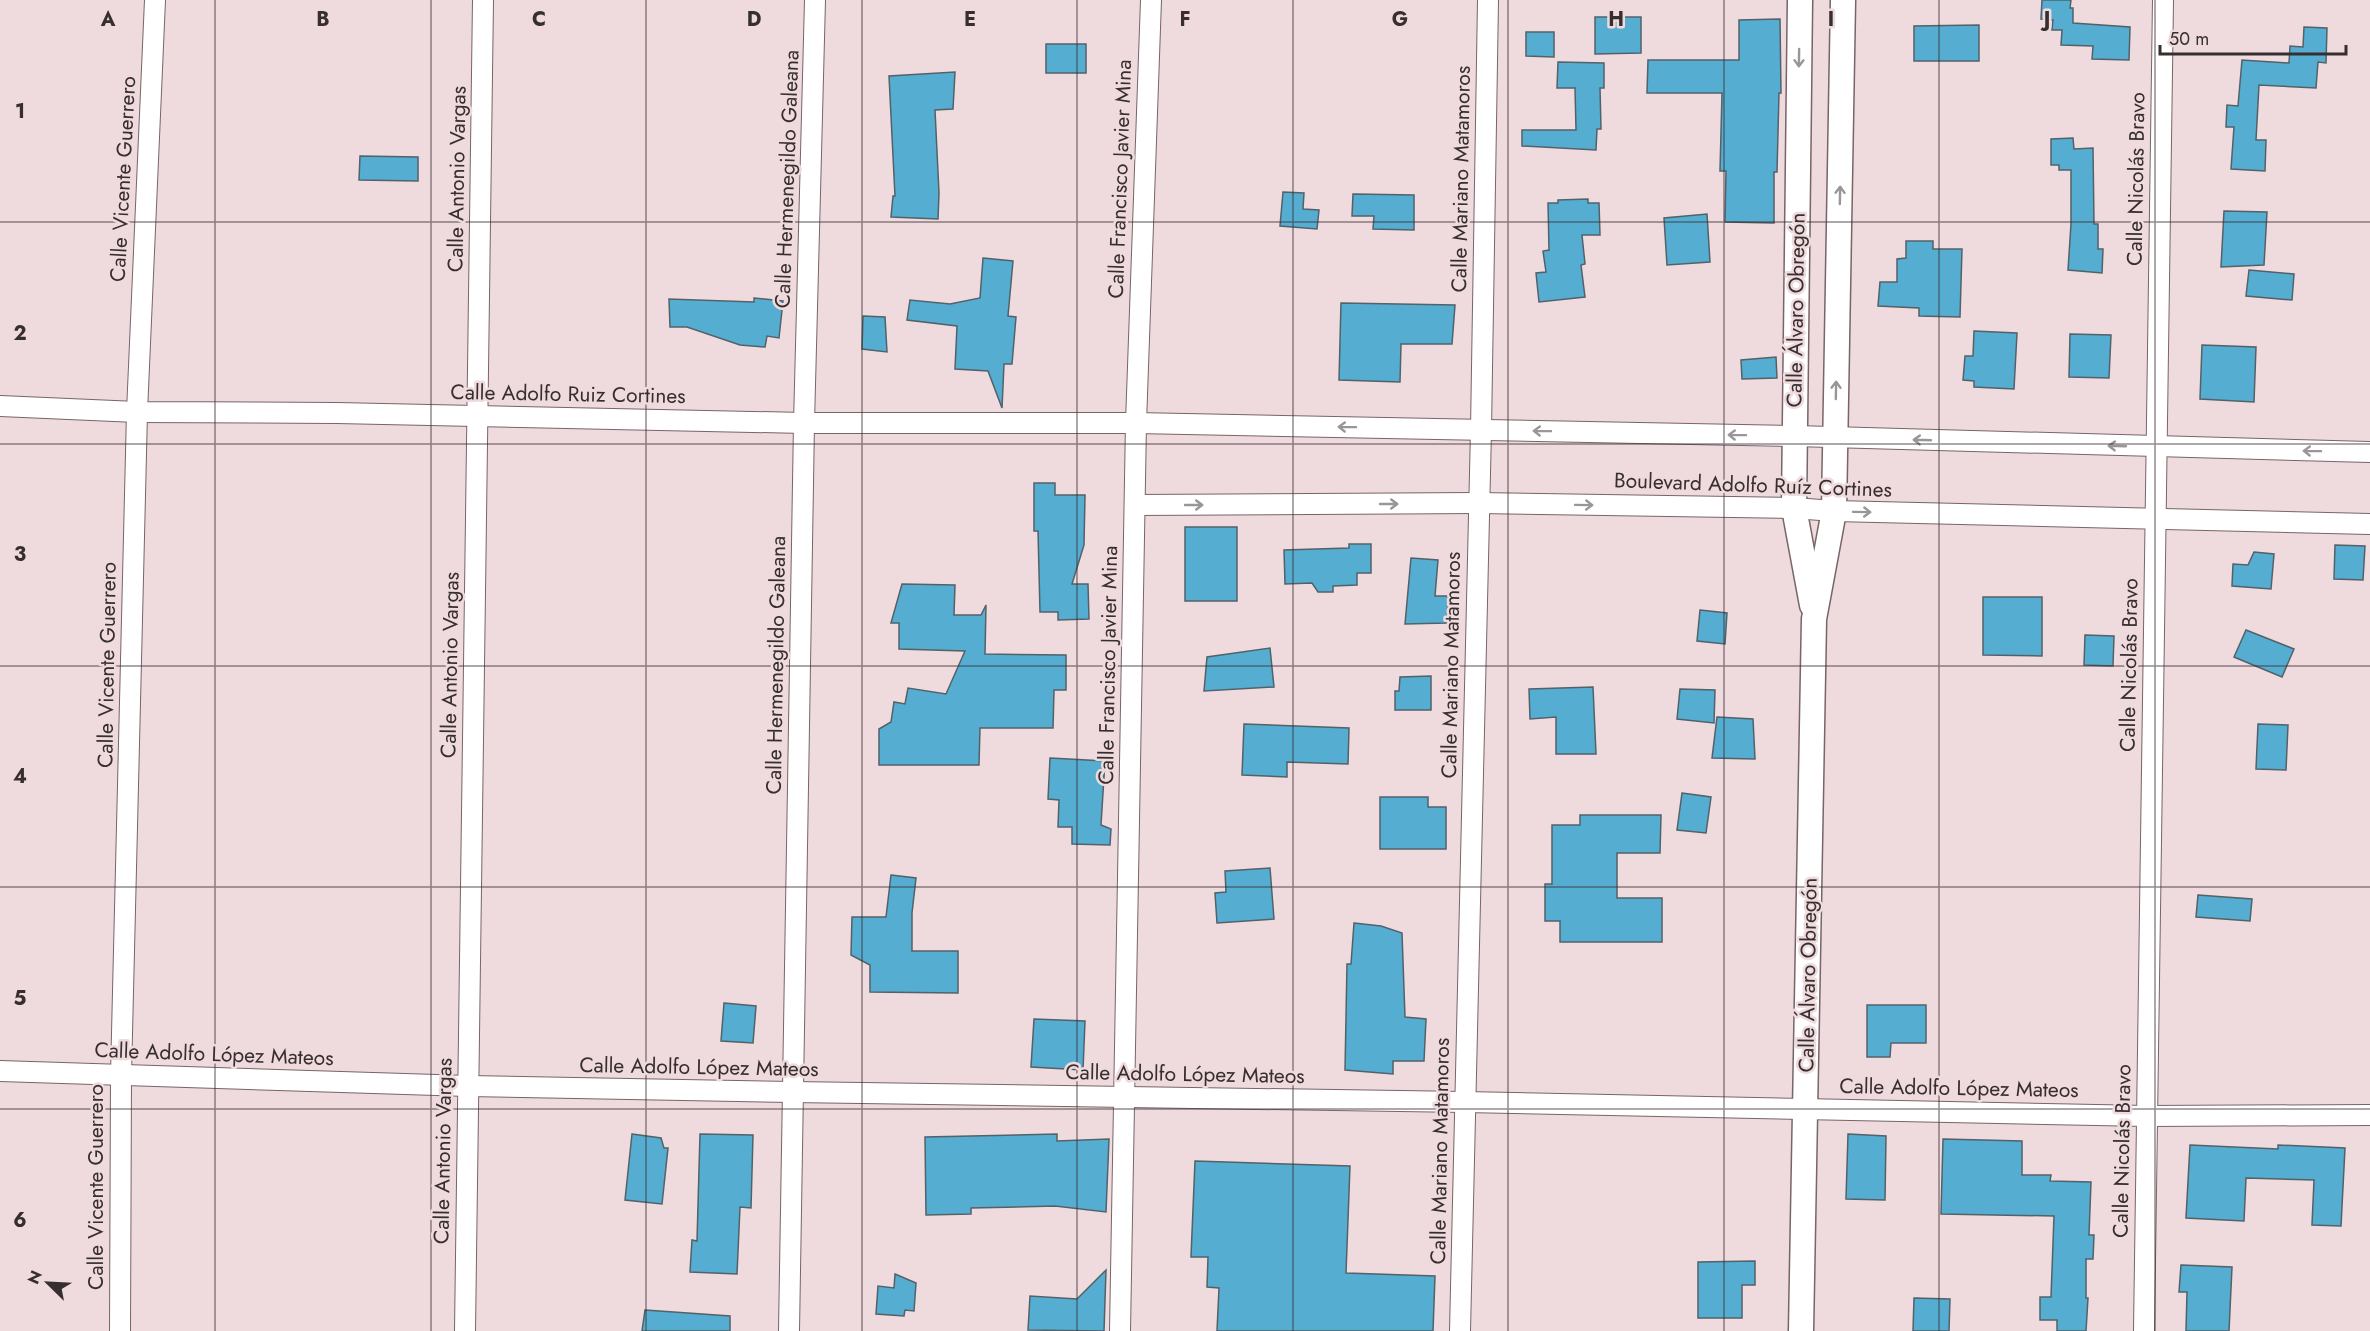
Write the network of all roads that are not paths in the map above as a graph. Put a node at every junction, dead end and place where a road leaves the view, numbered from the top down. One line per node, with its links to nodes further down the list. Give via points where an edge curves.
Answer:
1 (155, 0): 10 (street, Calle Vicente Guerrero)
2 (483, 0): 11 (street, Calle Antonio Vargas)
3 (815, 0): 12 (street, Calle Hermenegildo Galeana)
4 (1151, 0): 13 (street, Calle Francisco Javier Mina)
5 (1488, 0): 14 (street, Calle Mariano Matamoros)
6 (1800, 0): 15 (street, Calle Álvaro Obregón, one-way to 15)
7 (1843, 0): 16 (street, Calle Álvaro Obregón, one-way to 7)
8 (2163, 0): 17 (street, Calle Nicolás Bravo)
9 (0, 406): 10 (street, Calle Adolfo Ruiz Cortines)
10 (137, 412): 11 (street, Calle Adolfo Ruiz Cortines); 27 (street, Calle Vicente Guerrero)
11 (477, 416): 12 (street, Calle Adolfo Ruiz Cortines); 28 (street, Calle Antonio Vargas)
12 (804, 423): 13 (street, Calle Adolfo Ruiz Cortines); 29 (street, Calle Hermenegildo Galeana)
13 (1136, 423): 14 (street, Calle Adolfo Ruiz Cortines, one-way to 13); 20 (street, Calle Francisco Javier Mina)
14 (1481, 430): 15 (street, Calle Adolfo Ruiz Cortines, one-way to 14); 19 (street, Calle Mariano Matamoros)
15 (1795, 436): 16 (street); 21 (street, Calle Álvaro Obregón)
16 (1836, 437): 17 (street, one-way to 16); 22 (street, Calle Álvaro Obregón)
17 (2156, 448): 18 (street, one-way to 17); 23 (street, Calle Nicolás Bravo)
18 (2370, 452)
19 (1478, 503): 20 (street, Boulevard Adolfo Ruíz Cortines, one-way to 19); 21 (street, Boulevard Adolfo Ruíz Cortines, one-way to 21); 31 (street, Calle Mariano Matamoros)
20 (1135, 506): 30 (street, Calle Francisco Javier Mina)
21 (1794, 508): 22 (street, Boulevard Adolfo Ruíz Cortines); 25 (street, Calle Álvaro Obregón)
22 (1834, 511): 23 (street, Boulevard Adolfo Ruíz Cortines, one-way to 23); 25 (street, Calle Álvaro Obregón)
23 (2156, 519): 24 (street, Boulevard Adolfo Ruíz Cortines); 34 (street, Calle Nicolás Bravo)
24 (2370, 525)
25 (1814, 619): 32 (street, Calle Álvaro Obregón)
26 (0, 1071): 27 (street, Calle Adolfo López Mateos)
27 (121, 1075): 28 (street, Calle Adolfo López Mateos); 35 (street, Calle Vicente Guerrero)
28 (468, 1086): 29 (street, Calle Adolfo López Mateos); 36 (street, Calle Antonio Vargas)
29 (792, 1092): 30 (street, Calle Adolfo López Mateos); 37 (street, Calle Hermenegildo Galeana)
30 (1124, 1098): 31 (street, Calle Adolfo López Mateos); 38 (street, Calle Francisco Javier Mina)
31 (1465, 1102): 32 (street, Calle Adolfo López Mateos); 39 (street, Calle Mariano Matamoros)
32 (1805, 1109): 34 (street, Calle Adolfo López Mateos); 40 (street, Calle Álvaro Obregón)
33 (2370, 1115): 34 (street, Calle Adolfo López Mateos)
34 (2147, 1116): 41 (street, Calle Nicolás Bravo)
35 (120, 1331)
36 (465, 1331)
37 (789, 1331)
38 (1120, 1331)
39 (1460, 1331)
40 (1801, 1331)
41 (2144, 1331)

